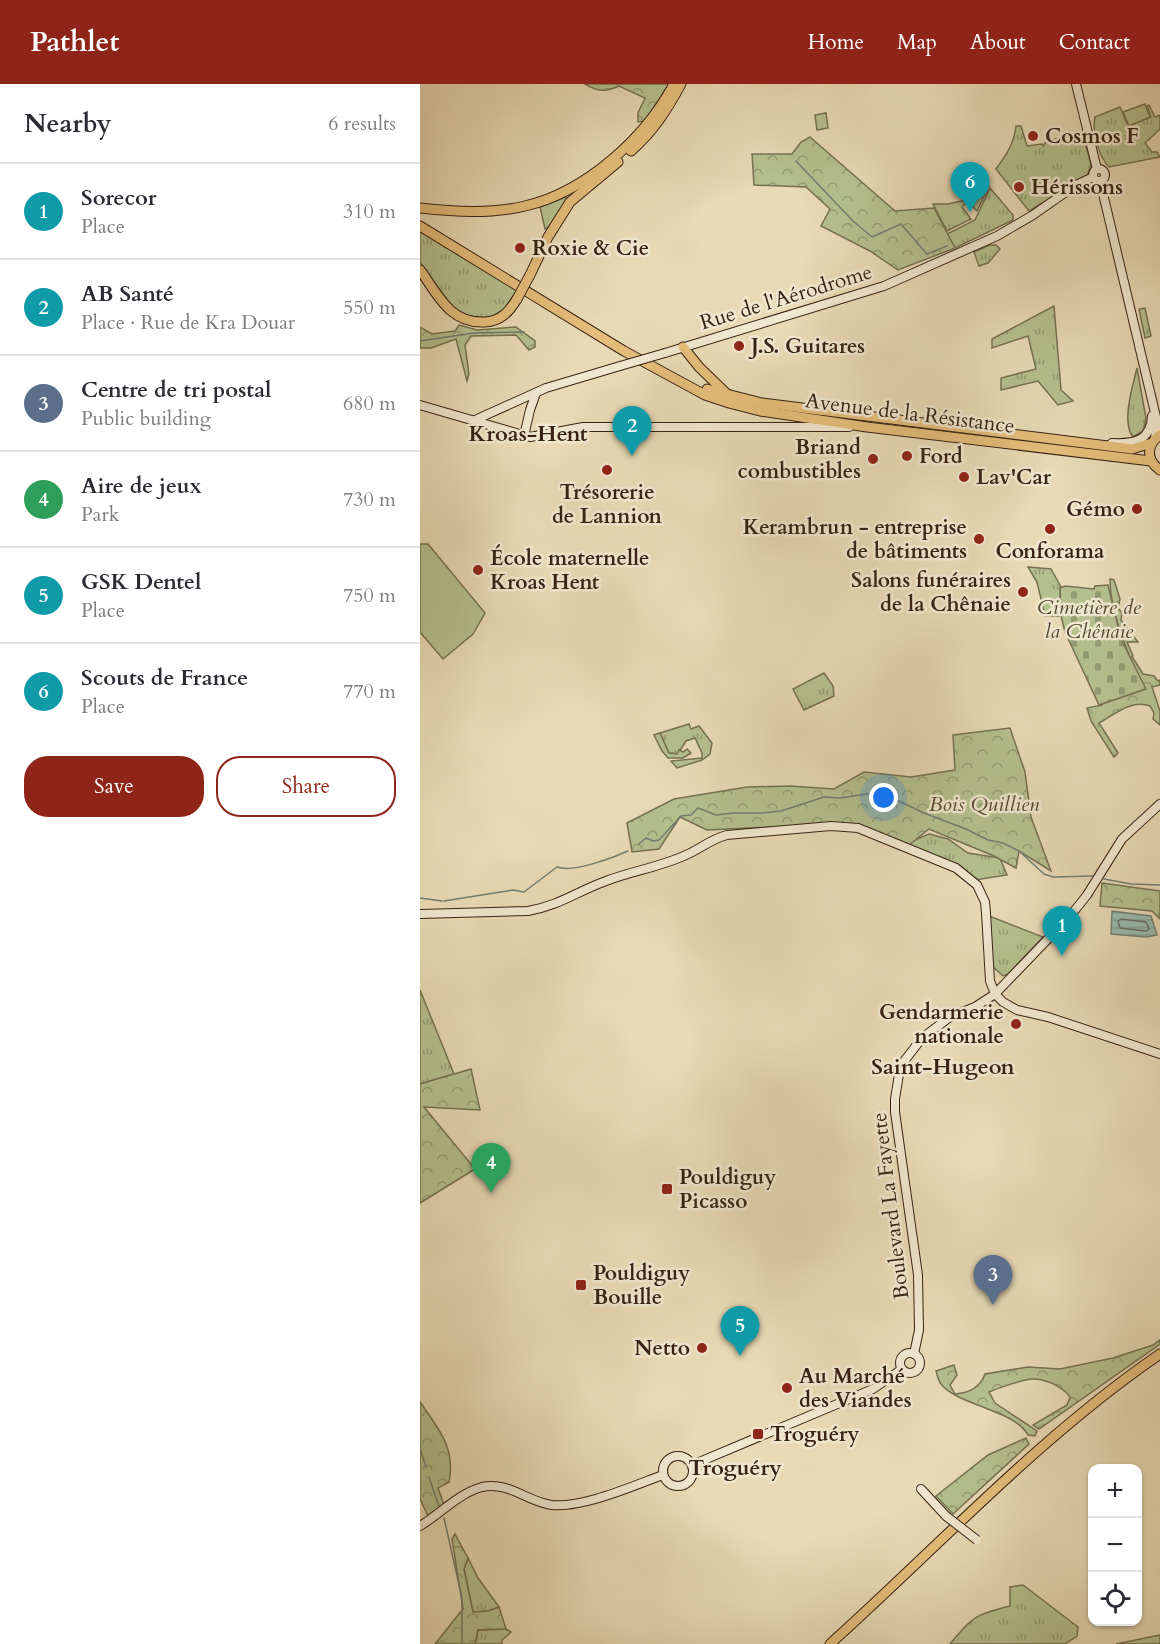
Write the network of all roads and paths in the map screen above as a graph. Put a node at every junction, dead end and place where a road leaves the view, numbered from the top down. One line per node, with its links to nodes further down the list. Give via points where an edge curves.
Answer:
1 (674, 84): 5 (main road, via 658,112 631,144 563,191 527,206 492,211)
2 (681, 84): 7 (main road, bridge, via 660,121 635,148 570,202 517,299 502,317 475,323 458,317)
3 (1076, 84): 4 (main road)
4 (1096, 176): 8 (main road, Rue de l'Aérodrome, via 997,236 884,286); 12 (main road)
5 (420, 208)
6 (420, 226): 9 (main road, Avenue de la Résistance)
7 (420, 270)
8 (683, 347): 10 (main road, Rue de l'Aérodrome, bridge); 11 (main road)
9 (671, 377): 11 (main road, Avenue de la Résistance); 16 (main road, Avenue de la Résistance, via 729,404)
10 (536, 393): 15 (main road, Rue de l'Aérodrome); 17 (main road)
11 (730, 397): 19 (main road, Avenue de la Résistance)
12 (1153, 404): 14 (main road); 18 (main road); 19 (main road, via 1150,429 1139,440 1123,444)
13 (420, 405): 15 (main road)
14 (1160, 418)
15 (475, 420): 17 (main road)
16 (867, 427): 17 (main road, via 583,427); 20 (main road, Avenue de la Résistance)
17 (524, 436)
18 (1156, 439): 19 (main road, Avenue de la Résistance, via 1132,449); 20 (main road, via 1149,452)
19 (1068, 440)
20 (1151, 461): 21 (main road)
21 (1160, 471)
22 (1160, 804): 24 (main road, Boulevard La Fayette, via 1122,839 1071,915)
23 (420, 914): 24 (main road, via 544,909 597,884 686,855 716,837 831,826 858,828 956,868 977,885 985,902 990,981)
24 (995, 994): 25 (main road, via 1017,1010); 26 (main road, Boulevard La Fayette, via 932,1029 913,1048 899,1074 895,1112 920,1305)
25 (1160, 1054)
26 (914, 1354): 28 (main road, via 902,1357); 28 (main road, via 920,1362 918,1369)
27 (1160, 1354): 34 (main road, via 1059,1431)
28 (902, 1369): 29 (main road, via 873,1389)
29 (692, 1465): 30 (main road, via 685,1457 674,1456 663,1465); 30 (main road, via 690,1480 682,1485 671,1485)
30 (663, 1475): 32 (main road, via 568,1505 537,1502 498,1486 481,1488)
31 (921, 1489): 33 (main road, bridge, via 946,1516)
32 (420, 1526)
33 (977, 1540)
34 (830, 1644)

